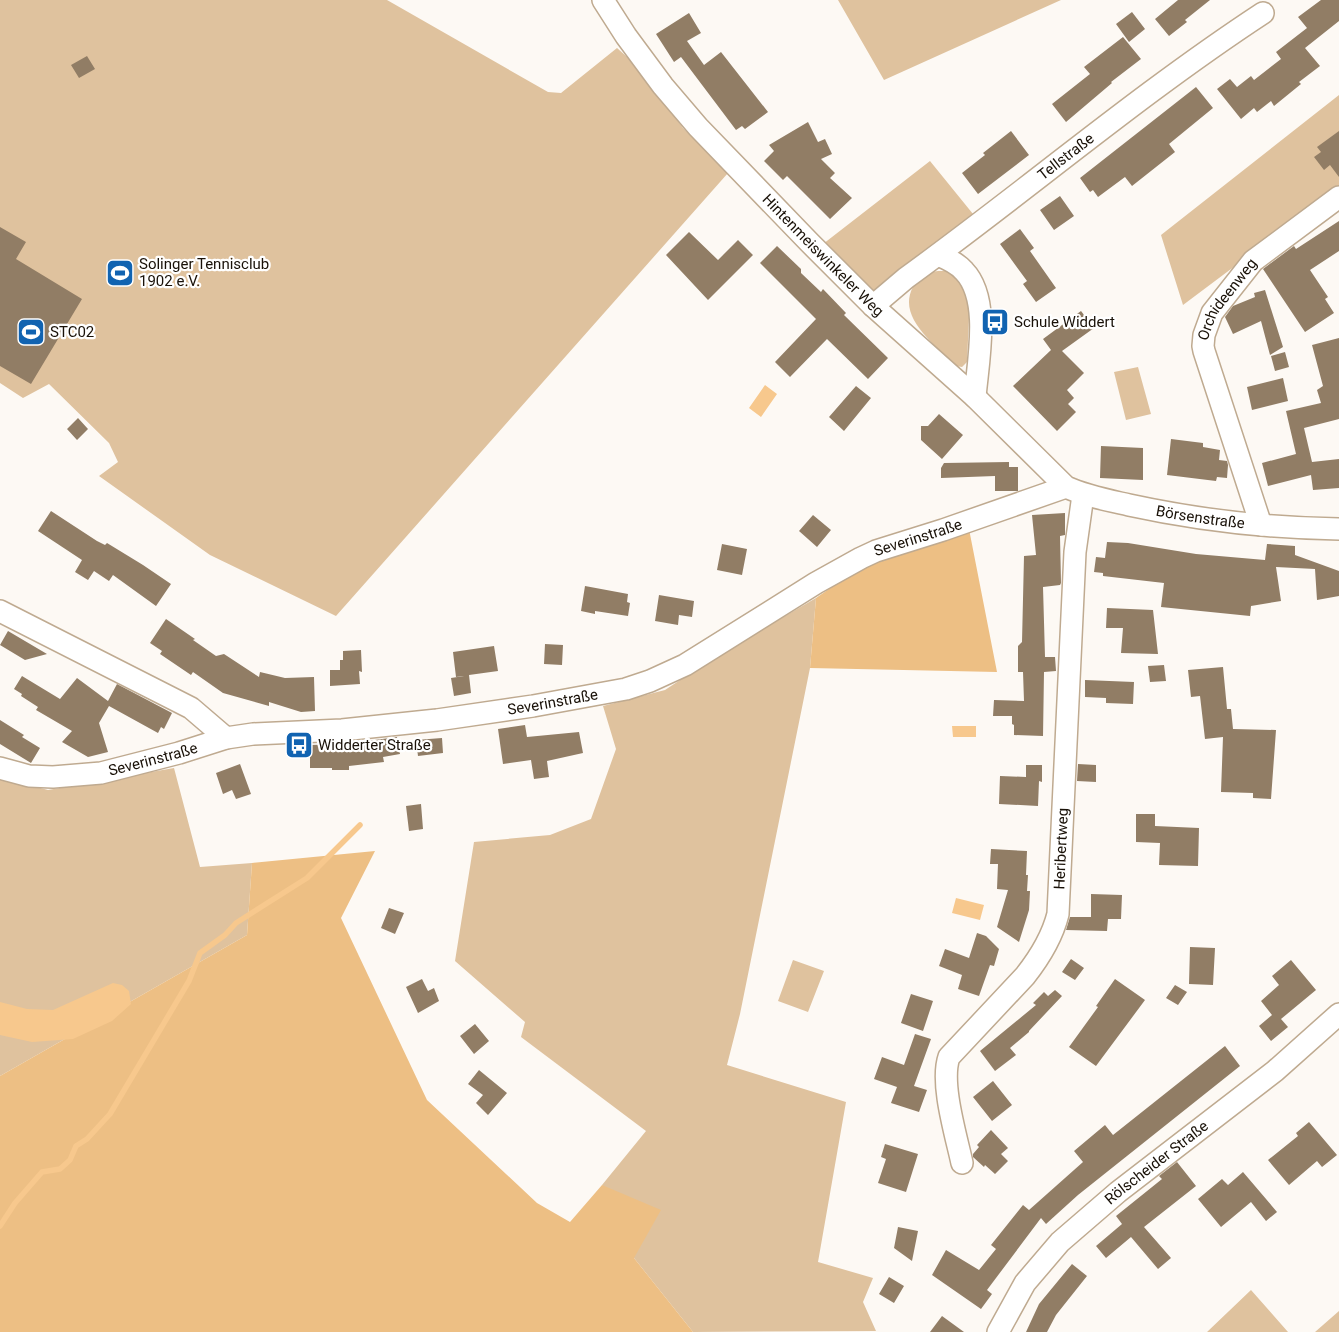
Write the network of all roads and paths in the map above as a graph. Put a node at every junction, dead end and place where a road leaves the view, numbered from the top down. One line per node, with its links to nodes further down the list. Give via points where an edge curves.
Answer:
1 (603, 0): 5 (street, Hintenmeiswinkeler Weg, via 663,86 698,128)
2 (1262, 14): 4 (street, Tellstraße, via 1130,106)
3 (1339, 197): 8 (street, Orchideenweg, via 1253,262 1216,306 1204,335 1204,351)
4 (938, 255): 5 (street, Tellstraße); 6 (street, via 964,270 978,296 981,326)
5 (874, 306): 6 (street, Hintenmeiswinkeler Weg)
6 (975, 397): 7 (street, Hintenmeiswinkeler Weg)
7 (1075, 491): 8 (street, Börsenstraße, via 1170,513); 11 (street, Severinstraße, via 861,558 685,665 639,685 533,706 437,720); 14 (street, Heribertweg, via 1058,914 1042,954 948,1057 946,1082)
8 (1261, 525): 9 (street, Börsenstraße)
9 (1339, 529)
10 (0, 611): 11 (street, via 191,708)
11 (226, 738): 12 (street, Severinstraße, via 101,773 29,776)
12 (0, 768)
13 (1339, 1014): 15 (street, Rölscheider Straße, via 1275,1070 1118,1192 1060,1242 1025,1283)
14 (962, 1162)
15 (998, 1332)

